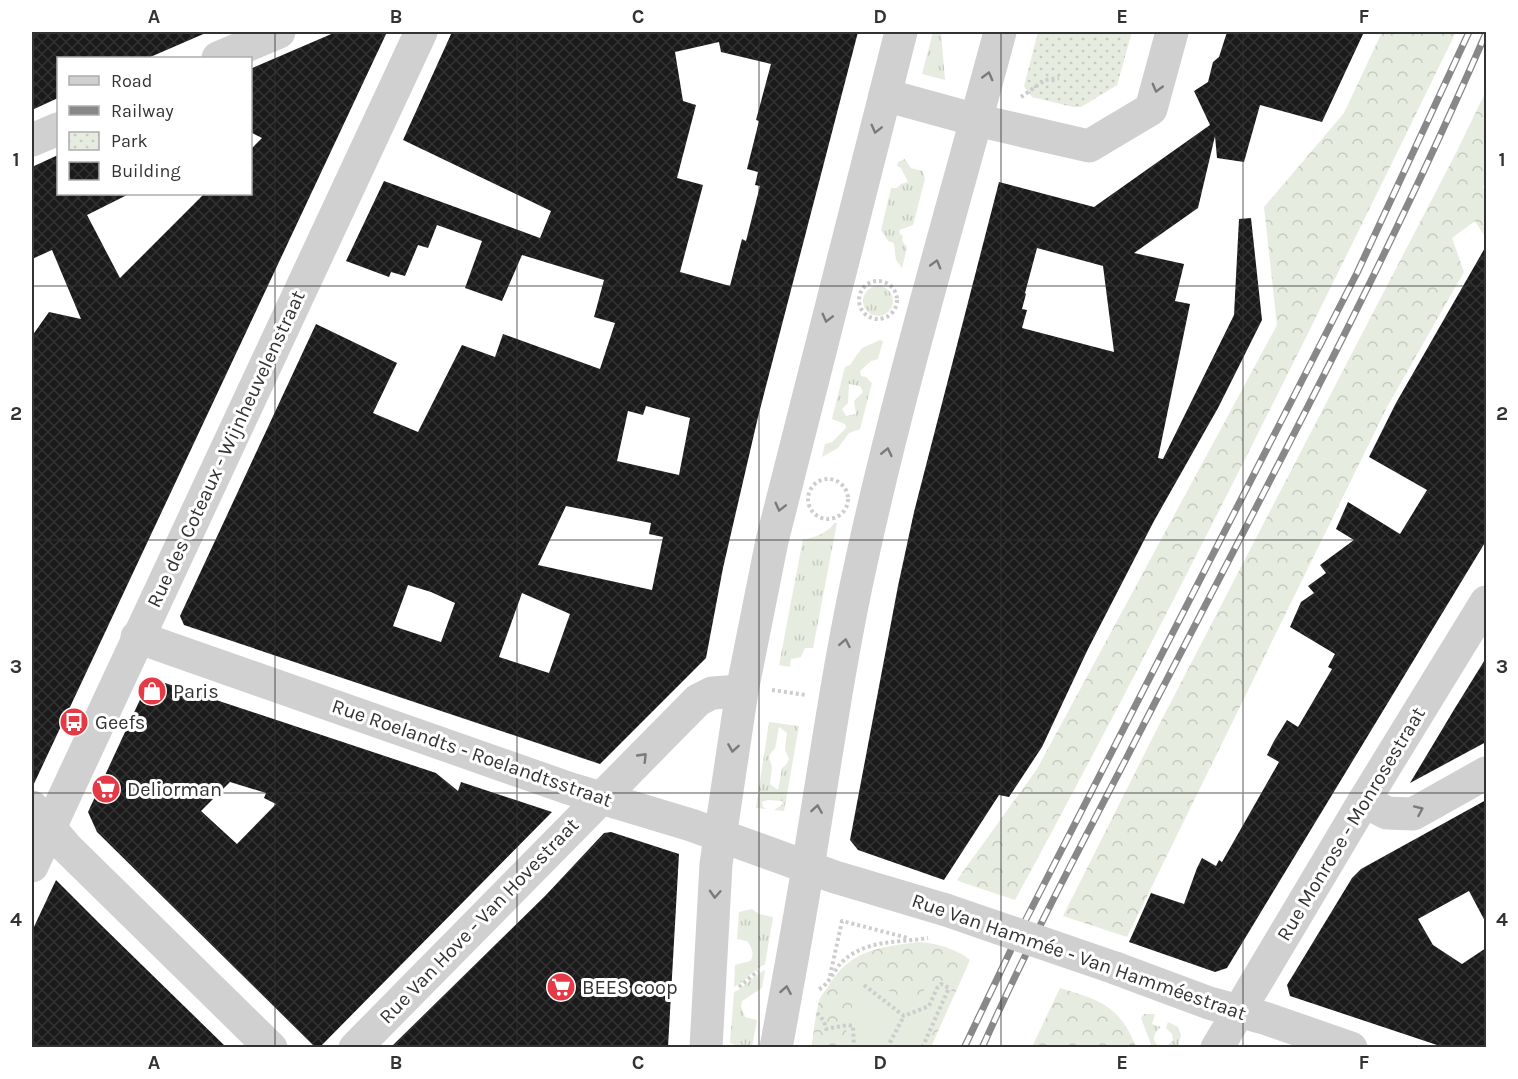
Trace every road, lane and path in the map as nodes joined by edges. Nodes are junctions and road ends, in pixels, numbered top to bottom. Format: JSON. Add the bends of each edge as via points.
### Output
{"nodes":[{"id":1,"x":279,"y":32,"type":"edge"},
{"id":2,"x":421,"y":32,"type":"edge"},
{"id":3,"x":901,"y":32,"type":"edge"},
{"id":4,"x":1000,"y":32,"type":"edge"},
{"id":5,"x":1172,"y":32,"type":"edge"},
{"id":6,"x":220,"y":57,"type":"edge"},
{"id":7,"x":1059,"y":78,"type":"dead end"},
{"id":8,"x":885,"y":95,"type":"junction"},
{"id":9,"x":1021,"y":97,"type":"dead end"},
{"id":10,"x":976,"y":120,"type":"junction"},
{"id":11,"x":57,"y":129,"type":"edge"},
{"id":12,"x":32,"y":140,"type":"edge"},
{"id":13,"x":897,"y":306,"type":"joint"},
{"id":14,"x":845,"y":510,"type":"joint"},
{"id":15,"x":1486,"y":602,"type":"edge"},
{"id":16,"x":137,"y":637,"type":"junction"},
{"id":17,"x":755,"y":690,"type":"junction"},
{"id":18,"x":808,"y":695,"type":"dead end"},
{"id":19,"x":1486,"y":773,"type":"edge"},
{"id":20,"x":601,"y":798,"type":"junction"},
{"id":21,"x":1364,"y":801,"type":"junction"},
{"id":22,"x":40,"y":817,"type":"edge"},
{"id":23,"x":720,"y":836,"type":"junction"},
{"id":24,"x":32,"y":866,"type":"edge"},
{"id":25,"x":808,"y":867,"type":"junction"},
{"id":26,"x":939,"y":922,"type":"junction"},
{"id":27,"x":912,"y":939,"type":"junction"},
{"id":28,"x":765,"y":968,"type":"dead end"},
{"id":29,"x":829,"y":977,"type":"junction"},
{"id":30,"x":864,"y":985,"type":"dead end"},
{"id":31,"x":734,"y":989,"type":"dead end"},
{"id":32,"x":815,"y":989,"type":"dead end"},
{"id":33,"x":929,"y":1006,"type":"junction"},
{"id":34,"x":939,"y":1010,"type":"junction"},
{"id":35,"x":1239,"y":1011,"type":"junction"},
{"id":36,"x":817,"y":1013,"type":"dead end"},
{"id":37,"x":904,"y":1016,"type":"junction"},
{"id":38,"x":271,"y":1047,"type":"edge"},
{"id":39,"x":355,"y":1047,"type":"edge"},
{"id":40,"x":706,"y":1047,"type":"edge"},
{"id":41,"x":776,"y":1047,"type":"edge"},
{"id":42,"x":854,"y":1047,"type":"edge"},
{"id":43,"x":887,"y":1047,"type":"edge"},
{"id":44,"x":922,"y":1047,"type":"edge"},
{"id":45,"x":1217,"y":1047,"type":"edge"},
{"id":46,"x":1351,"y":1047,"type":"edge"}],
"edges":[{"from":1,"to":6,"type":"street"},
{"from":2,"to":16,"type":"street","name":"Rue des Coteaux - Wijnheuvelenstraat"},
{"from":3,"to":8,"type":"street"},
{"from":10,"to":4,"type":"street","one_way":true},
{"from":5,"to":10,"type":"street","one_way":true,"via":[[1151,109],[1089,146]]},
{"from":7,"to":9,"type":"path","via":[[1044,80]]},
{"from":8,"to":10,"type":"street"},
{"from":8,"to":17,"type":"street","one_way":true,"via":[[772,541]]},
{"from":25,"to":10,"type":"street","one_way":true,"via":[[834,700],[861,564],[890,436]]},
{"from":11,"to":12,"type":"street"},
{"from":13,"to":13,"type":"path","via":[[893,288],[883,282],[871,282],[859,298],[864,314],[874,319],[886,318]]},
{"from":14,"to":14,"type":"path","via":[[847,490],[837,481],[824,479],[813,486],[808,500],[814,513],[828,519]]},
{"from":15,"to":21,"type":"street","name":"Rue Monrose - Monrosestraat"},
{"from":16,"to":20,"type":"street","name":"Rue Roelandts - Roelandtsstraat"},
{"from":16,"to":22,"type":"street","name":"Rue des Coteaux - Wijnheuvelenstraat"},
{"from":17,"to":18,"type":"path"},
{"from":20,"to":17,"type":"street","name":"Rue Van Hove - Van Hovestraat","one_way":true,"via":[[698,700],[712,693]]},
{"from":17,"to":23,"type":"street","one_way":true},
{"from":21,"to":19,"type":"street","one_way":true,"via":[[1387,813],[1413,814]]},
{"from":20,"to":23,"type":"street","name":"Rue Roelandts - Roelandtsstraat"},
{"from":20,"to":39,"type":"street","name":"Rue Van Hove - Van Hovestraat"},
{"from":21,"to":35,"type":"street","name":"Rue Monrose - Monrosestraat"},
{"from":22,"to":24,"type":"street","name":"Rue des Coteaux - Wijnheuvelenstraat"},
{"from":22,"to":38,"type":"street"},
{"from":23,"to":25,"type":"street","name":"Rue Roelandts - Roelandtsstraat"},
{"from":23,"to":40,"type":"street","one_way":true},
{"from":25,"to":26,"type":"street","name":"Rue Van Hammée - Van Hamméestraat"},
{"from":41,"to":25,"type":"street","one_way":true},
{"from":26,"to":27,"type":"path","via":[[927,939]]},
{"from":26,"to":35,"type":"street","name":"Rue Van Hammée - Van Hamméestraat","bridge":true,"via":[[1115,968]]},
{"from":27,"to":29,"type":"path","via":[[856,952]]},
{"from":27,"to":29,"type":"path","via":[[842,921]]},
{"from":28,"to":31,"type":"path"},
{"from":29,"to":32,"type":"path","via":[[822,988]]},
{"from":30,"to":37,"type":"path"},
{"from":33,"to":34,"type":"path"},
{"from":33,"to":34,"type":"path","via":[[937,988],[946,985],[949,988]]},
{"from":33,"to":37,"type":"path"},
{"from":34,"to":44,"type":"path"},
{"from":35,"to":45,"type":"street","name":"Rue Monrose - Monrosestraat"},
{"from":35,"to":46,"type":"street","name":"Rue Van Hammée - Van Hamméestraat"},
{"from":36,"to":42,"type":"path","via":[[826,1029],[853,1026]]},
{"from":37,"to":43,"type":"path"}]}
